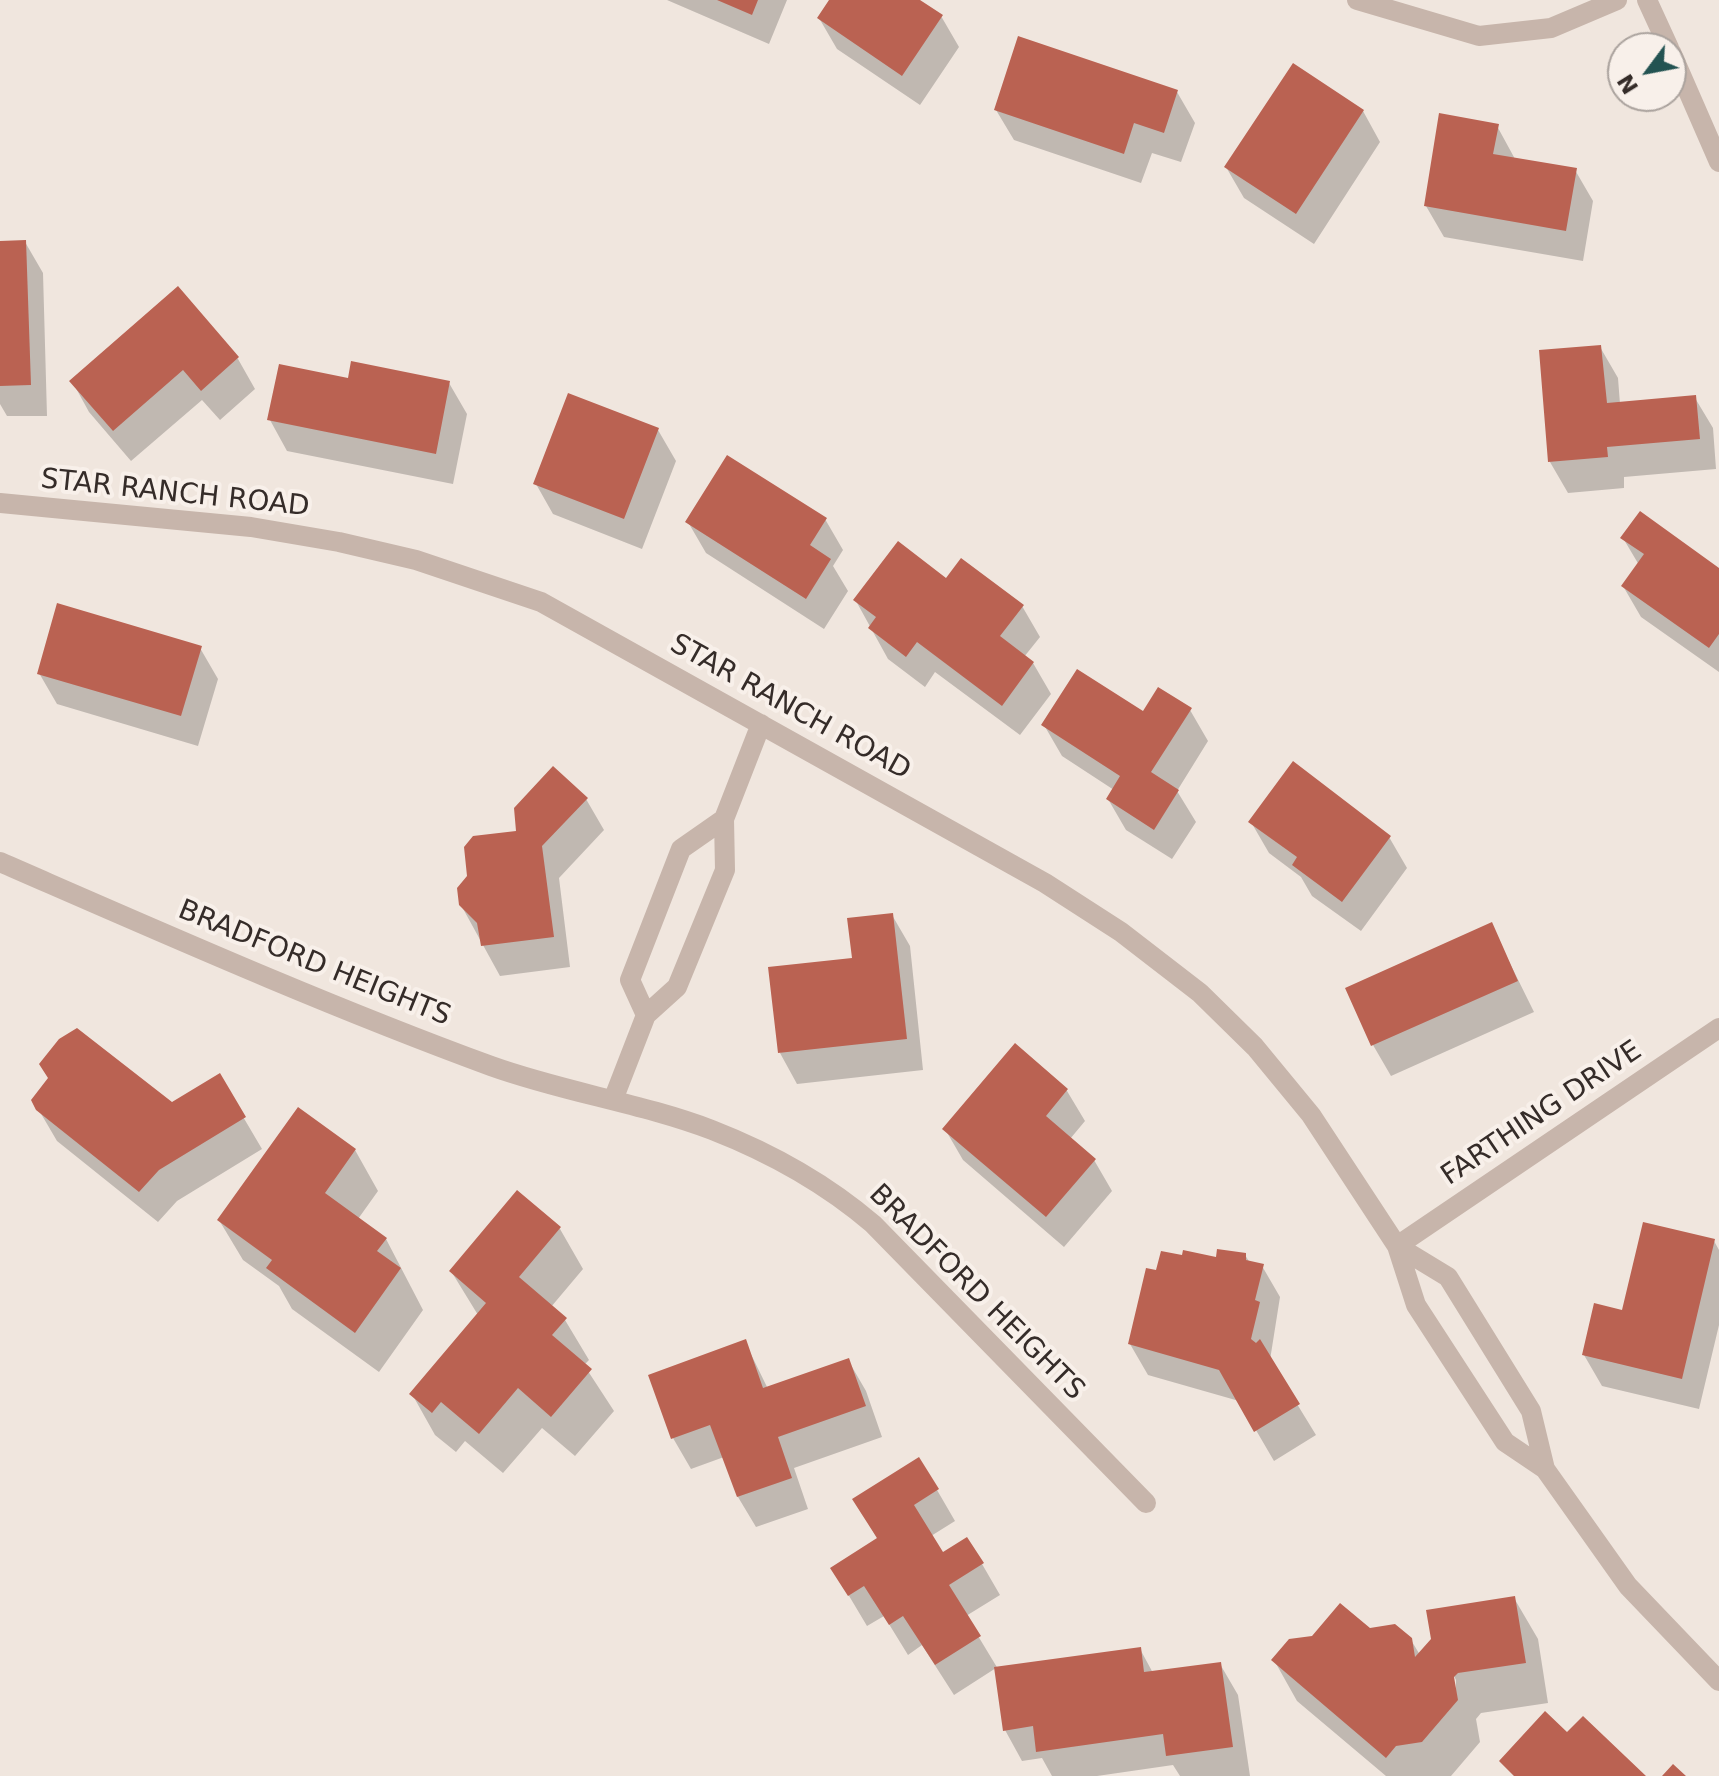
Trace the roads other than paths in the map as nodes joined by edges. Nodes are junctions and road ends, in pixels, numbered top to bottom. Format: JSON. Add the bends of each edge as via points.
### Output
{"nodes":[{"id":1,"x":1357,"y":0,"type":"edge"},
{"id":2,"x":1617,"y":0,"type":"edge"},
{"id":3,"x":1647,"y":0,"type":"edge"},
{"id":4,"x":1662,"y":32,"type":"edge"},
{"id":5,"x":1687,"y":89,"type":"edge"},
{"id":6,"x":1719,"y":162,"type":"edge"},
{"id":7,"x":0,"y":503,"type":"edge"},
{"id":8,"x":761,"y":724,"type":"junction"},
{"id":9,"x":724,"y":819,"type":"junction"},
{"id":10,"x":0,"y":862,"type":"edge"},
{"id":11,"x":646,"y":1015,"type":"junction"},
{"id":12,"x":1719,"y":1028,"type":"edge"},
{"id":13,"x":613,"y":1100,"type":"junction"},
{"id":14,"x":1397,"y":1246,"type":"junction"},
{"id":15,"x":1545,"y":1469,"type":"junction"},
{"id":16,"x":1146,"y":1503,"type":"dead end"},
{"id":17,"x":1719,"y":1681,"type":"edge"}],
"edges":[{"from":1,"to":2,"type":"street","via":[[1479,36],[1551,28]]},
{"from":3,"to":4,"type":"street"},
{"from":5,"to":6,"type":"street"},
{"from":7,"to":8,"type":"street","name":"STAR RANCH ROAD","via":[[251,527],[416,560],[541,602]]},
{"from":8,"to":9,"type":"street"},
{"from":8,"to":14,"type":"street","name":"STAR RANCH ROAD","via":[[1045,883],[1121,932],[1200,993],[1255,1047],[1311,1115]]},
{"from":9,"to":11,"type":"street","via":[[725,870],[677,987]]},
{"from":9,"to":11,"type":"street","via":[[681,849],[677,859],[630,980]]},
{"from":10,"to":13,"type":"street","name":"BRADFORD HEIGHTS","via":[[334,1007],[496,1068]]},
{"from":11,"to":13,"type":"street"},
{"from":12,"to":14,"type":"street","name":"FARTHING DRIVE"},
{"from":13,"to":16,"type":"street","name":"BRADFORD HEIGHTS","via":[[712,1130],[838,1194]]},
{"from":14,"to":15,"type":"street","via":[[1416,1305],[1505,1442]]},
{"from":14,"to":15,"type":"street","via":[[1448,1277],[1531,1411]]},
{"from":15,"to":17,"type":"street","via":[[1628,1586]]}]}
